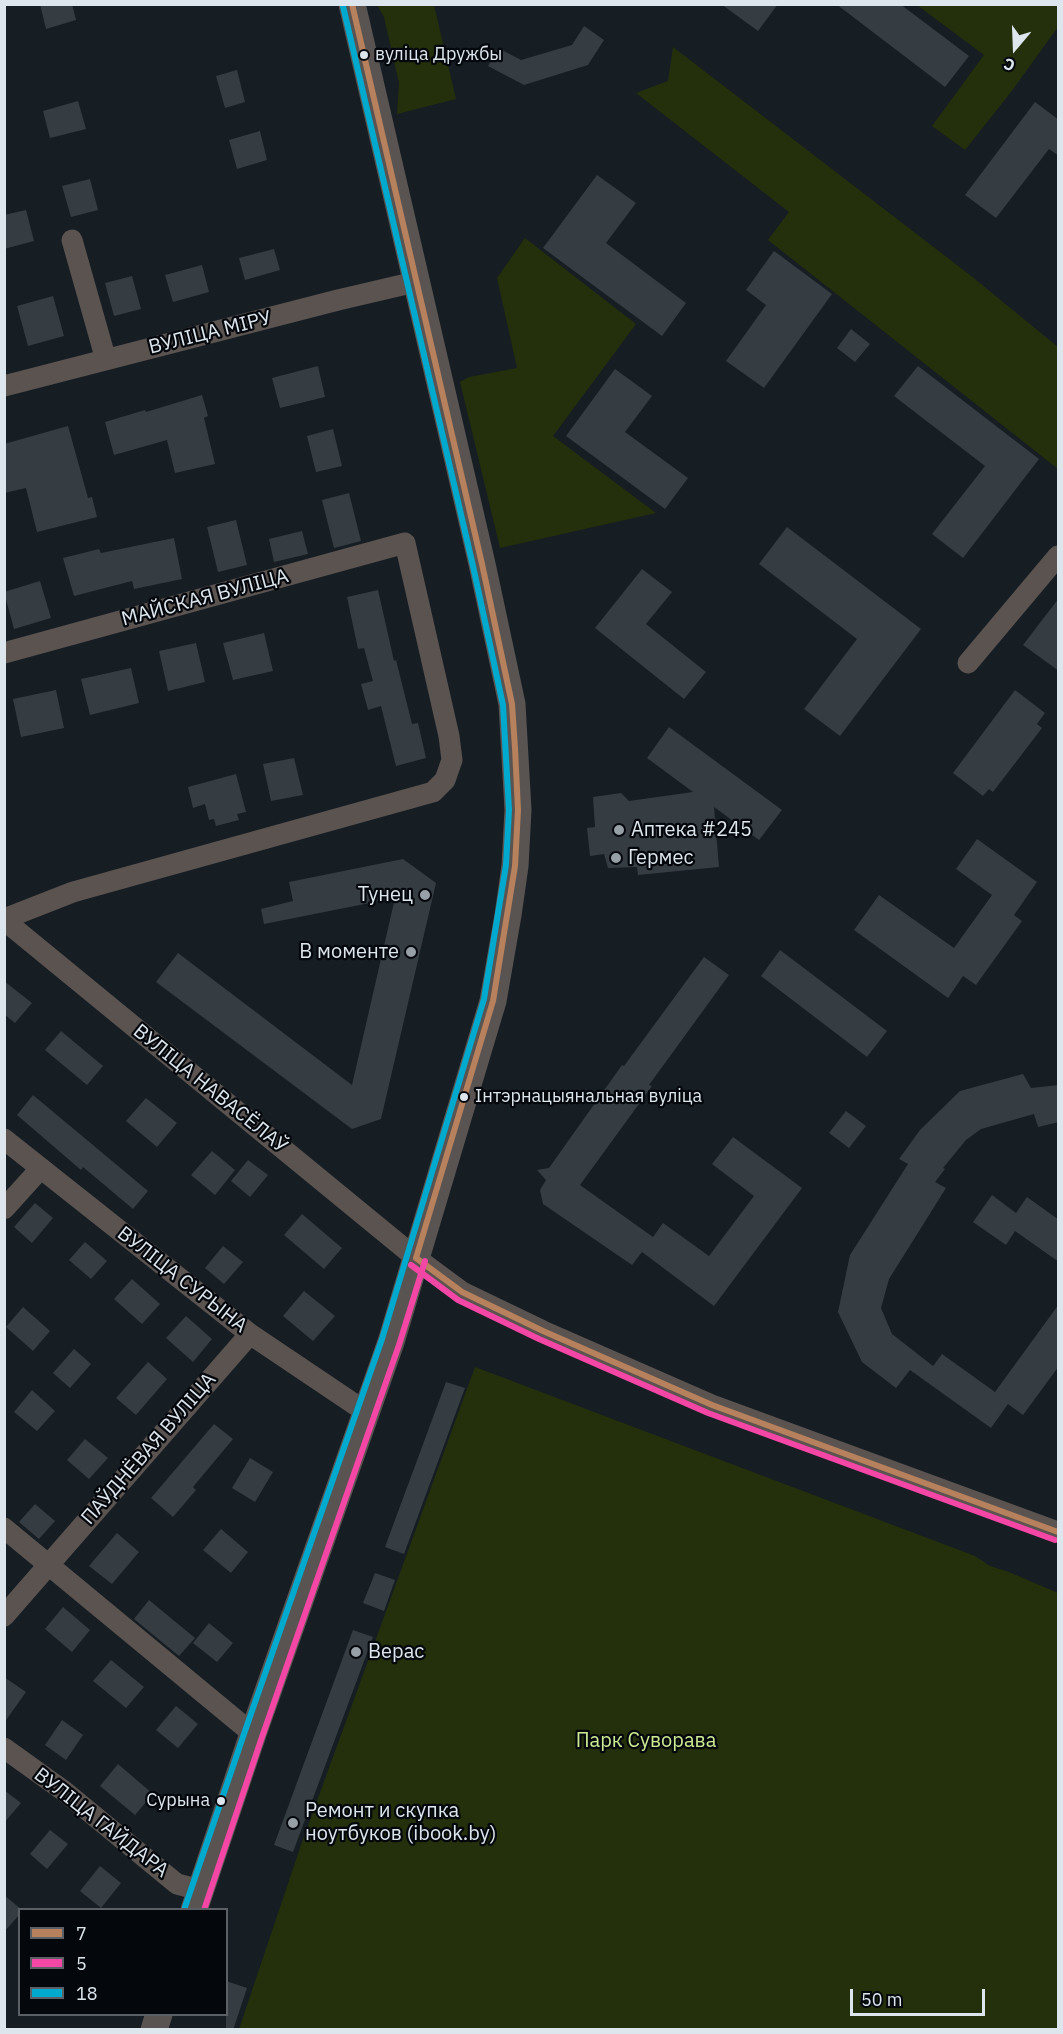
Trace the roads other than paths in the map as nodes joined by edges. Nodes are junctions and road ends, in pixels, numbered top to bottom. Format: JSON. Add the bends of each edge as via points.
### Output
{"nodes":[{"id":1,"x":352,"y":4,"type":"edge"},
{"id":2,"x":72,"y":240,"type":"dead end"},
{"id":3,"x":415,"y":282,"type":"junction"},
{"id":4,"x":106,"y":360,"type":"junction"},
{"id":5,"x":4,"y":386,"type":"edge"},
{"id":6,"x":1059,"y":556,"type":"edge"},
{"id":7,"x":4,"y":653,"type":"edge"},
{"id":8,"x":968,"y":663,"type":"dead end"},
{"id":9,"x":4,"y":920,"type":"edge"},
{"id":10,"x":4,"y":1139,"type":"edge"},
{"id":11,"x":41,"y":1168,"type":"junction"},
{"id":12,"x":4,"y":1209,"type":"edge"},
{"id":13,"x":416,"y":1258,"type":"junction"},
{"id":14,"x":250,"y":1334,"type":"junction"},
{"id":15,"x":366,"y":1412,"type":"junction"},
{"id":16,"x":4,"y":1528,"type":"edge"},
{"id":17,"x":1059,"y":1532,"type":"edge"},
{"id":18,"x":49,"y":1563,"type":"junction"},
{"id":19,"x":4,"y":1616,"type":"edge"},
{"id":20,"x":252,"y":1734,"type":"junction"},
{"id":21,"x":4,"y":1748,"type":"edge"},
{"id":22,"x":197,"y":1900,"type":"edge"}],
"edges":[{"from":1,"to":3,"type":"main road"},
{"from":2,"to":4,"type":"street"},
{"from":3,"to":4,"type":"street","name":"ВУЛІЦА МІРУ"},
{"from":3,"to":13,"type":"main road","via":[[512,704],[518,810],[510,905],[492,1001]]},
{"from":4,"to":5,"type":"street","name":"ВУЛІЦА МІРУ"},
{"from":6,"to":8,"type":"street"},
{"from":7,"to":9,"type":"street","name":"МАЙСКАЯ ВУЛІЦА","via":[[405,543],[452,760],[445,780],[433,792],[73,892]]},
{"from":9,"to":13,"type":"street","name":"ВУЛІЦА НАВАСЁЛАЎ"},
{"from":10,"to":11,"type":"street","name":"ВУЛІЦА СУРЫНА"},
{"from":11,"to":12,"type":"street"},
{"from":11,"to":14,"type":"street","name":"ВУЛІЦА СУРЫНА"},
{"from":13,"to":15,"type":"main road"},
{"from":13,"to":17,"type":"street","name":"ВУЛІЦА НАВАСЁЛАЎ","via":[[462,1292],[711,1405]]},
{"from":14,"to":15,"type":"street","name":"ВУЛІЦА СУРЫНА"},
{"from":14,"to":18,"type":"street","name":"ПАЎДНЁВАЯ ВУЛІЦА"},
{"from":15,"to":20,"type":"main road"},
{"from":16,"to":18,"type":"street"},
{"from":18,"to":19,"type":"street","name":"ПАЎДНЁВАЯ ВУЛІЦА"},
{"from":18,"to":20,"type":"street"},
{"from":20,"to":22,"type":"main road"},
{"from":21,"to":22,"type":"street","name":"ВУЛІЦА ГАЙДАРА","via":[[64,1791]]}]}
